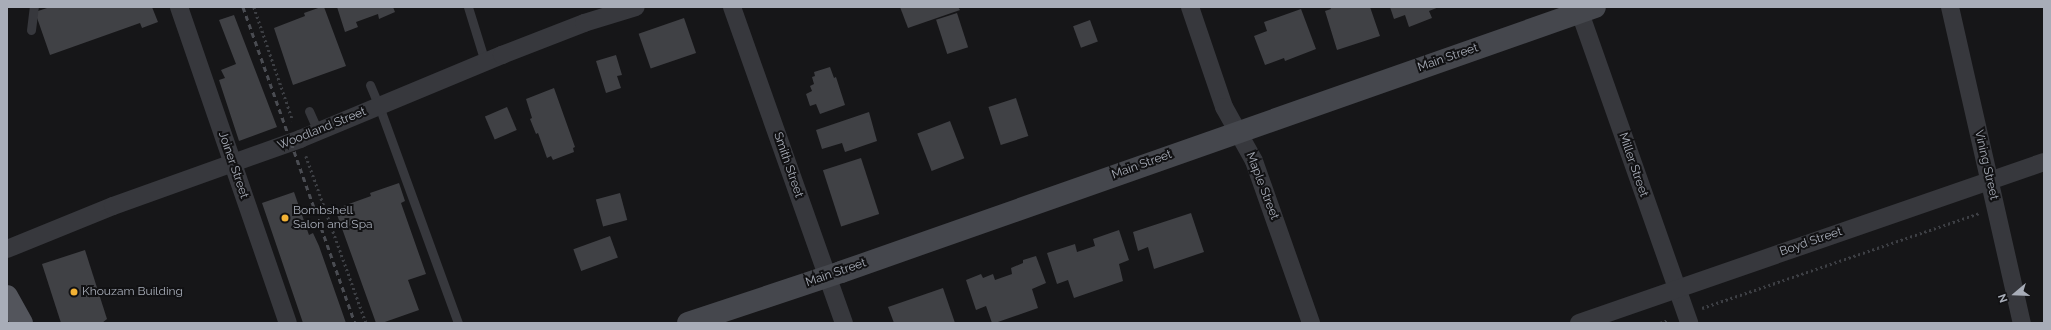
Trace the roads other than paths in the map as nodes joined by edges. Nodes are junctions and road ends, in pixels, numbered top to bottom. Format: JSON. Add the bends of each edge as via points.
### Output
{"nodes":[{"id":1,"x":34,"y":7,"type":"edge"},
{"id":2,"x":179,"y":7,"type":"edge"},
{"id":3,"x":468,"y":7,"type":"edge"},
{"id":4,"x":636,"y":7,"type":"edge"},
{"id":5,"x":732,"y":7,"type":"edge"},
{"id":6,"x":1190,"y":7,"type":"edge"},
{"id":7,"x":1950,"y":7,"type":"edge"},
{"id":8,"x":1584,"y":9,"type":"edge"},
{"id":9,"x":32,"y":30,"type":"dead end"},
{"id":10,"x":485,"y":62,"type":"junction"},
{"id":11,"x":370,"y":85,"type":"dead end"},
{"id":12,"x":379,"y":106,"type":"junction"},
{"id":13,"x":309,"y":111,"type":"dead end"},
{"id":14,"x":318,"y":131,"type":"junction"},
{"id":15,"x":1237,"y":131,"type":"junction"},
{"id":16,"x":2044,"y":162,"type":"edge"},
{"id":17,"x":232,"y":163,"type":"junction"},
{"id":18,"x":1990,"y":181,"type":"junction"},
{"id":19,"x":7,"y":249,"type":"edge"},
{"id":20,"x":827,"y":276,"type":"junction"},
{"id":21,"x":1676,"y":288,"type":"junction"},
{"id":22,"x":7,"y":296,"type":"edge"},
{"id":23,"x":1687,"y":319,"type":"edge"},
{"id":24,"x":22,"y":323,"type":"edge"},
{"id":25,"x":288,"y":323,"type":"edge"},
{"id":26,"x":458,"y":323,"type":"edge"},
{"id":27,"x":688,"y":323,"type":"edge"},
{"id":28,"x":844,"y":323,"type":"edge"},
{"id":29,"x":1312,"y":323,"type":"edge"},
{"id":30,"x":1579,"y":323,"type":"edge"},
{"id":31,"x":2022,"y":323,"type":"edge"}],
"edges":[{"from":1,"to":9,"type":"lane"},
{"from":2,"to":17,"type":"street","name":"Joiner Street"},
{"from":3,"to":10,"type":"lane"},
{"from":4,"to":10,"type":"street","name":"Woodland Street","via":[[584,23]]},
{"from":5,"to":20,"type":"street","name":"Smith Street"},
{"from":6,"to":15,"type":"street","name":"Maple Street","via":[[1224,107]]},
{"from":7,"to":18,"type":"street","name":"Vining Street"},
{"from":8,"to":15,"type":"main road","name":"Main Street"},
{"from":8,"to":21,"type":"street","name":"Miller Street"},
{"from":10,"to":12,"type":"street","name":"Woodland Street"},
{"from":11,"to":12,"type":"lane"},
{"from":12,"to":14,"type":"street","name":"Woodland Street"},
{"from":12,"to":26,"type":"lane"},
{"from":13,"to":14,"type":"lane"},
{"from":14,"to":17,"type":"street","name":"Woodland Street"},
{"from":15,"to":20,"type":"main road","name":"Main Street"},
{"from":15,"to":29,"type":"street","name":"Maple Street","via":[[1254,161]]},
{"from":16,"to":18,"type":"street","name":"Boyd Street"},
{"from":17,"to":19,"type":"street","name":"Woodland Street","via":[[113,206]]},
{"from":17,"to":25,"type":"street","name":"Joiner Street"},
{"from":18,"to":21,"type":"street","name":"Boyd Street"},
{"from":18,"to":31,"type":"street","name":"Vining Street"},
{"from":20,"to":27,"type":"main road","name":"Main Street"},
{"from":20,"to":28,"type":"street","name":"Smith Street"},
{"from":21,"to":23,"type":"street","name":"Miller Street"},
{"from":21,"to":30,"type":"street","name":"Boyd Street"},
{"from":22,"to":24,"type":"main road"}]}
